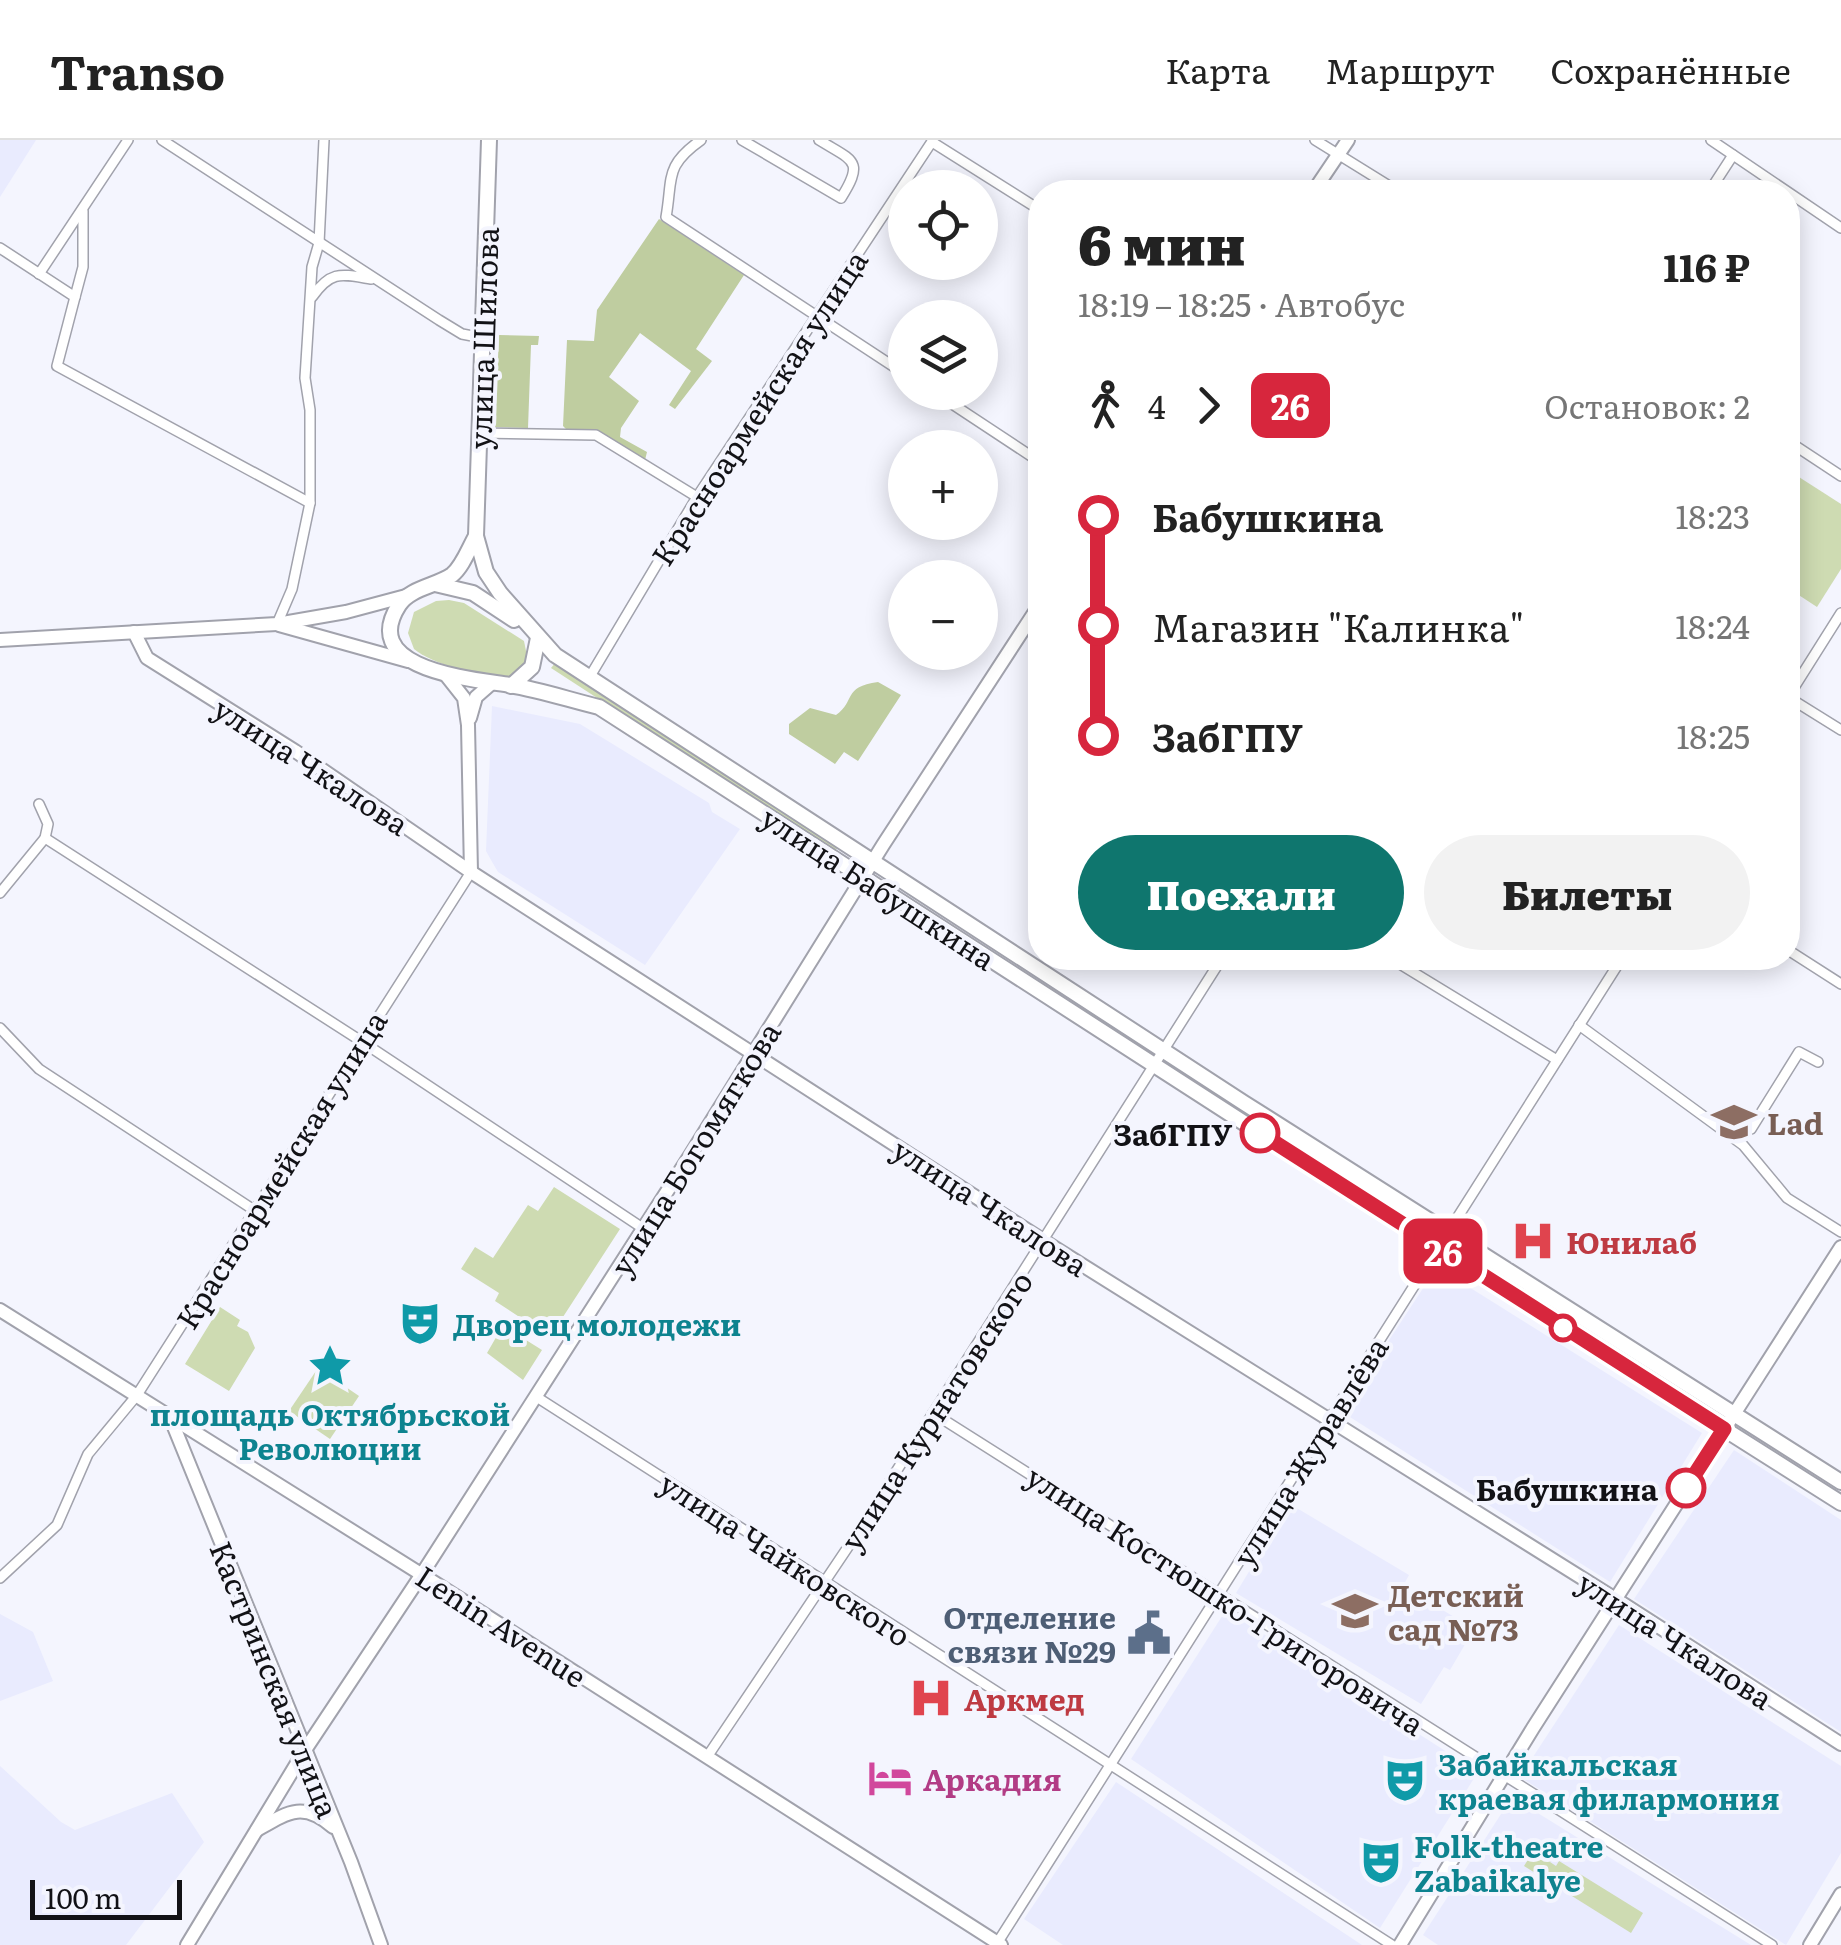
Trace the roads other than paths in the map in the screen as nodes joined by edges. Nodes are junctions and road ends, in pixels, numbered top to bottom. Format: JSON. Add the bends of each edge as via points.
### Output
{"nodes":[{"id":1,"x":128,"y":140,"type":"edge"},
{"id":2,"x":162,"y":140,"type":"edge"},
{"id":3,"x":324,"y":140,"type":"edge"},
{"id":4,"x":489,"y":140,"type":"edge"},
{"id":5,"x":700,"y":140,"type":"edge"},
{"id":6,"x":742,"y":140,"type":"edge"},
{"id":7,"x":819,"y":140,"type":"edge"},
{"id":8,"x":1315,"y":140,"type":"edge"},
{"id":9,"x":1348,"y":140,"type":"edge"},
{"id":10,"x":1711,"y":140,"type":"edge"},
{"id":11,"x":928,"y":142,"type":"edge"},
{"id":12,"x":1732,"y":154,"type":"junction"},
{"id":13,"x":1338,"y":155,"type":"junction"},
{"id":14,"x":1321,"y":180,"type":"edge"},
{"id":15,"x":1379,"y":180,"type":"edge"},
{"id":16,"x":1716,"y":180,"type":"edge"},
{"id":17,"x":1770,"y":180,"type":"edge"},
{"id":18,"x":1800,"y":200,"type":"edge"},
{"id":19,"x":1028,"y":203,"type":"edge"},
{"id":20,"x":83,"y":208,"type":"junction"},
{"id":21,"x":1841,"y":228,"type":"edge"},
{"id":22,"x":319,"y":243,"type":"junction"},
{"id":23,"x":0,"y":248,"type":"edge"},
{"id":24,"x":39,"y":274,"type":"junction"},
{"id":25,"x":377,"y":280,"type":"junction"},
{"id":26,"x":75,"y":297,"type":"junction"},
{"id":27,"x":310,"y":299,"type":"junction"},
{"id":28,"x":815,"y":316,"type":"junction"},
{"id":29,"x":483,"y":338,"type":"junction"},
{"id":30,"x":888,"y":363,"type":"edge"},
{"id":31,"x":961,"y":410,"type":"edge"},
{"id":32,"x":480,"y":433,"type":"junction"},
{"id":33,"x":1800,"y":449,"type":"edge"},
{"id":34,"x":1028,"y":454,"type":"edge"},
{"id":35,"x":1841,"y":476,"type":"edge"},
{"id":36,"x":697,"y":496,"type":"junction"},
{"id":37,"x":310,"y":502,"type":"junction"},
{"id":38,"x":476,"y":536,"type":"junction"},
{"id":39,"x":434,"y":584,"type":"junction"},
{"id":40,"x":406,"y":596,"type":"junction"},
{"id":41,"x":1841,"y":613,"type":"edge"},
{"id":42,"x":1028,"y":623,"type":"edge"},
{"id":43,"x":277,"y":624,"type":"junction"},
{"id":44,"x":134,"y":632,"type":"junction"},
{"id":45,"x":538,"y":638,"type":"junction"},
{"id":46,"x":0,"y":640,"type":"edge"},
{"id":47,"x":408,"y":661,"type":"junction"},
{"id":48,"x":444,"y":674,"type":"junction"},
{"id":49,"x":589,"y":678,"type":"junction"},
{"id":50,"x":1800,"y":678,"type":"edge"},
{"id":51,"x":492,"y":683,"type":"junction"},
{"id":52,"x":511,"y":686,"type":"junction"},
{"id":53,"x":1800,"y":704,"type":"edge"},
{"id":54,"x":468,"y":725,"type":"junction"},
{"id":55,"x":1841,"y":730,"type":"edge"},
{"id":56,"x":40,"y":804,"type":"dead end"},
{"id":57,"x":45,"y":838,"type":"junction"},
{"id":58,"x":873,"y":862,"type":"junction"},
{"id":59,"x":471,"y":872,"type":"junction"},
{"id":60,"x":864,"y":876,"type":"junction"},
{"id":61,"x":0,"y":893,"type":"edge"},
{"id":62,"x":1800,"y":958,"type":"edge"},
{"id":63,"x":1028,"y":962,"type":"edge"},
{"id":64,"x":1040,"y":970,"type":"edge"},
{"id":65,"x":1214,"y":970,"type":"edge"},
{"id":66,"x":1410,"y":970,"type":"edge"},
{"id":67,"x":1614,"y":970,"type":"edge"},
{"id":68,"x":1841,"y":984,"type":"edge"},
{"id":69,"x":1579,"y":1026,"type":"junction"},
{"id":70,"x":0,"y":1028,"type":"edge"},
{"id":71,"x":361,"y":1041,"type":"junction"},
{"id":72,"x":1163,"y":1049,"type":"junction"},
{"id":73,"x":754,"y":1054,"type":"junction"},
{"id":74,"x":1557,"y":1060,"type":"junction"},
{"id":75,"x":1818,"y":1062,"type":"dead end"},
{"id":76,"x":1153,"y":1064,"type":"junction"},
{"id":77,"x":1750,"y":1129,"type":"dead end"},
{"id":78,"x":254,"y":1210,"type":"junction"},
{"id":79,"x":644,"y":1228,"type":"junction"},
{"id":80,"x":1446,"y":1232,"type":"junction"},
{"id":81,"x":1841,"y":1232,"type":"edge"},
{"id":82,"x":1043,"y":1240,"type":"junction"},
{"id":83,"x":1841,"y":1247,"type":"edge"},
{"id":84,"x":1438,"y":1248,"type":"junction"},
{"id":85,"x":0,"y":1310,"type":"edge"},
{"id":86,"x":137,"y":1395,"type":"junction"},
{"id":87,"x":536,"y":1396,"type":"junction"},
{"id":88,"x":933,"y":1413,"type":"junction"},
{"id":89,"x":169,"y":1414,"type":"junction"},
{"id":90,"x":1734,"y":1414,"type":"junction"},
{"id":91,"x":1328,"y":1421,"type":"junction"},
{"id":92,"x":1724,"y":1429,"type":"junction"},
{"id":93,"x":1841,"y":1482,"type":"edge"},
{"id":94,"x":1841,"y":1503,"type":"edge"},
{"id":95,"x":422,"y":1574,"type":"junction"},
{"id":96,"x":0,"y":1578,"type":"edge"},
{"id":97,"x":824,"y":1584,"type":"junction"},
{"id":98,"x":1218,"y":1594,"type":"junction"},
{"id":99,"x":1616,"y":1599,"type":"junction"},
{"id":100,"x":1841,"y":1744,"type":"edge"},
{"id":101,"x":305,"y":1750,"type":"junction"},
{"id":102,"x":707,"y":1757,"type":"junction"},
{"id":103,"x":1110,"y":1765,"type":"junction"},
{"id":104,"x":1502,"y":1776,"type":"junction"},
{"id":105,"x":337,"y":1830,"type":"junction"},
{"id":106,"x":255,"y":1831,"type":"junction"},
{"id":107,"x":1841,"y":1894,"type":"edge"},
{"id":108,"x":998,"y":1944,"type":"edge"},
{"id":109,"x":187,"y":1945,"type":"edge"},
{"id":110,"x":381,"y":1945,"type":"edge"},
{"id":111,"x":1396,"y":1945,"type":"edge"},
{"id":112,"x":1772,"y":1945,"type":"edge"},
{"id":113,"x":1810,"y":1945,"type":"edge"}],
"edges":[{"from":1,"to":20,"type":"street"},
{"from":2,"to":22,"type":"street"},
{"from":3,"to":22,"type":"street"},
{"from":4,"to":29,"type":"main road","name":"улица Шилова"},
{"from":5,"to":28,"type":"street","via":[[670,172],[666,217]]},
{"from":6,"to":7,"type":"street","via":[[840,198],[854,166]]},
{"from":8,"to":13,"type":"street"},
{"from":9,"to":13,"type":"main road"},
{"from":10,"to":12,"type":"street"},
{"from":11,"to":19,"type":"street"},
{"from":11,"to":28,"type":"street","name":"Красноармейская улица"},
{"from":12,"to":16,"type":"street"},
{"from":12,"to":17,"type":"street"},
{"from":13,"to":14,"type":"main road"},
{"from":13,"to":15,"type":"street"},
{"from":18,"to":21,"type":"street"},
{"from":20,"to":24,"type":"street"},
{"from":20,"to":26,"type":"street","via":[[84,266]]},
{"from":22,"to":25,"type":"street"},
{"from":22,"to":27,"type":"street"},
{"from":23,"to":24,"type":"street"},
{"from":24,"to":26,"type":"street"},
{"from":25,"to":27,"type":"street","via":[[336,275]]},
{"from":25,"to":29,"type":"street","via":[[462,334]]},
{"from":26,"to":37,"type":"street","via":[[57,366]]},
{"from":27,"to":37,"type":"street"},
{"from":28,"to":30,"type":"street"},
{"from":28,"to":36,"type":"street","name":"Красноармейская улица"},
{"from":29,"to":32,"type":"main road","name":"улица Шилова"},
{"from":31,"to":34,"type":"street"},
{"from":32,"to":36,"type":"street","via":[[596,435]]},
{"from":32,"to":38,"type":"main road","name":"улица Шилова"},
{"from":33,"to":35,"type":"street"},
{"from":36,"to":49,"type":"street","name":"Красноармейская улица"},
{"from":37,"to":43,"type":"street","via":[[292,589]]},
{"from":38,"to":39,"type":"main road","via":[[454,573]]},
{"from":38,"to":45,"type":"main road","via":[[486,572]]},
{"from":39,"to":40,"type":"main road"},
{"from":39,"to":45,"type":"main road","via":[[474,593]]},
{"from":40,"to":43,"type":"main road"},
{"from":40,"to":47,"type":"main road","via":[[392,630]]},
{"from":41,"to":50,"type":"street"},
{"from":42,"to":58,"type":"main road","name":"улица Богомягкова"},
{"from":43,"to":44,"type":"main road"},
{"from":43,"to":47,"type":"main road"},
{"from":44,"to":46,"type":"main road"},
{"from":44,"to":59,"type":"main road","name":"улица Чкалова","via":[[148,658]]},
{"from":45,"to":49,"type":"main road","name":"улица Бабушкина"},
{"from":45,"to":52,"type":"main road","via":[[532,667]]},
{"from":47,"to":48,"type":"main road","name":"улица Бабушкина"},
{"from":48,"to":51,"type":"main road","name":"улица Бабушкина"},
{"from":48,"to":54,"type":"main road","via":[[464,698]]},
{"from":49,"to":58,"type":"main road","name":"улица Бабушкина"},
{"from":51,"to":52,"type":"main road","name":"улица Бабушкина"},
{"from":51,"to":54,"type":"main road","via":[[476,697]]},
{"from":52,"to":60,"type":"main road","name":"улица Бабушкина","via":[[599,707]]},
{"from":53,"to":55,"type":"street"},
{"from":54,"to":59,"type":"main road"},
{"from":56,"to":57,"type":"street","via":[[48,824]]},
{"from":57,"to":61,"type":"street"},
{"from":57,"to":71,"type":"street"},
{"from":58,"to":60,"type":"main road","name":"улица Богомягкова"},
{"from":58,"to":63,"type":"main road","name":"улица Бабушкина"},
{"from":59,"to":71,"type":"street","name":"Красноармейская улица"},
{"from":59,"to":73,"type":"main road","name":"улица Чкалова"},
{"from":60,"to":73,"type":"main road","name":"улица Богомягкова"},
{"from":60,"to":76,"type":"main road","name":"улица Бабушкина"},
{"from":62,"to":68,"type":"street"},
{"from":64,"to":72,"type":"main road","name":"улица Бабушкина"},
{"from":65,"to":72,"type":"street","name":"улица Курнатовского"},
{"from":66,"to":74,"type":"street"},
{"from":67,"to":69,"type":"street","name":"улица Журавлёва"},
{"from":69,"to":74,"type":"street","name":"улица Журавлёва"},
{"from":69,"to":81,"type":"street","via":[[1743,1145],[1786,1198]]},
{"from":70,"to":78,"type":"street","via":[[39,1068]]},
{"from":71,"to":78,"type":"street","name":"Красноармейская улица"},
{"from":71,"to":79,"type":"street"},
{"from":72,"to":76,"type":"street","name":"улица Курнатовского"},
{"from":72,"to":80,"type":"main road","name":"улица Бабушкина"},
{"from":73,"to":79,"type":"main road","name":"улица Богомягкова"},
{"from":73,"to":82,"type":"main road","name":"улица Чкалова"},
{"from":74,"to":80,"type":"street","name":"улица Журавлёва"},
{"from":75,"to":77,"type":"street","via":[[1799,1052]]},
{"from":76,"to":82,"type":"street","name":"улица Курнатовского"},
{"from":76,"to":84,"type":"main road","name":"улица Бабушкина"},
{"from":78,"to":86,"type":"street","name":"Красноармейская улица"},
{"from":79,"to":87,"type":"main road","name":"улица Богомягкова"},
{"from":80,"to":84,"type":"street","name":"улица Журавлёва"},
{"from":80,"to":90,"type":"main road","name":"улица Бабушкина"},
{"from":82,"to":88,"type":"street","name":"улица Курнатовского"},
{"from":82,"to":91,"type":"main road","name":"улица Чкалова"},
{"from":83,"to":90,"type":"main road"},
{"from":84,"to":91,"type":"street","name":"улица Журавлёва"},
{"from":84,"to":92,"type":"main road","name":"улица Бабушкина"},
{"from":85,"to":86,"type":"main road","name":"Lenin Avenue"},
{"from":86,"to":89,"type":"main road","name":"Lenin Avenue"},
{"from":86,"to":96,"type":"street","name":"Красноармейская улица","via":[[88,1454],[57,1525]]},
{"from":87,"to":95,"type":"main road","name":"улица Богомягкова"},
{"from":87,"to":97,"type":"street","name":"улица Чайковского"},
{"from":88,"to":97,"type":"street","name":"улица Курнатовского"},
{"from":88,"to":98,"type":"street","name":"улица Костюшко-Григоровича"},
{"from":89,"to":95,"type":"main road","name":"Lenin Avenue"},
{"from":89,"to":101,"type":"main road","name":"Кастринская улица"},
{"from":90,"to":92,"type":"main road"},
{"from":90,"to":93,"type":"main road","name":"улица Бабушкина"},
{"from":91,"to":98,"type":"street","name":"улица Журавлёва"},
{"from":91,"to":99,"type":"main road","name":"улица Чкалова"},
{"from":92,"to":94,"type":"main road","name":"улица Бабушкина"},
{"from":92,"to":99,"type":"main road"},
{"from":95,"to":101,"type":"main road","name":"улица Богомягкова"},
{"from":95,"to":102,"type":"main road","name":"Lenin Avenue"},
{"from":97,"to":102,"type":"street","name":"улица Курнатовского"},
{"from":97,"to":103,"type":"street","name":"улица Чайковского"},
{"from":98,"to":103,"type":"street","name":"улица Журавлёва"},
{"from":98,"to":104,"type":"street","name":"улица Костюшко-Григоровича"},
{"from":99,"to":100,"type":"main road","name":"улица Чкалова"},
{"from":99,"to":104,"type":"main road"},
{"from":101,"to":105,"type":"main road","name":"Кастринская улица"},
{"from":101,"to":106,"type":"main road","name":"улица Богомягкова"},
{"from":102,"to":108,"type":"main road","name":"Lenin Avenue"},
{"from":103,"to":108,"type":"street","name":"улица Журавлёва"},
{"from":103,"to":111,"type":"street","name":"улица Чайковского"},
{"from":104,"to":111,"type":"main road"},
{"from":104,"to":112,"type":"street","name":"улица Костюшко-Григоровича"},
{"from":105,"to":106,"type":"main road","via":[[304,1811]]},
{"from":105,"to":110,"type":"main road","name":"Кастринская улица"},
{"from":106,"to":109,"type":"main road","name":"улица Богомягкова"},
{"from":107,"to":113,"type":"main road"}]}
